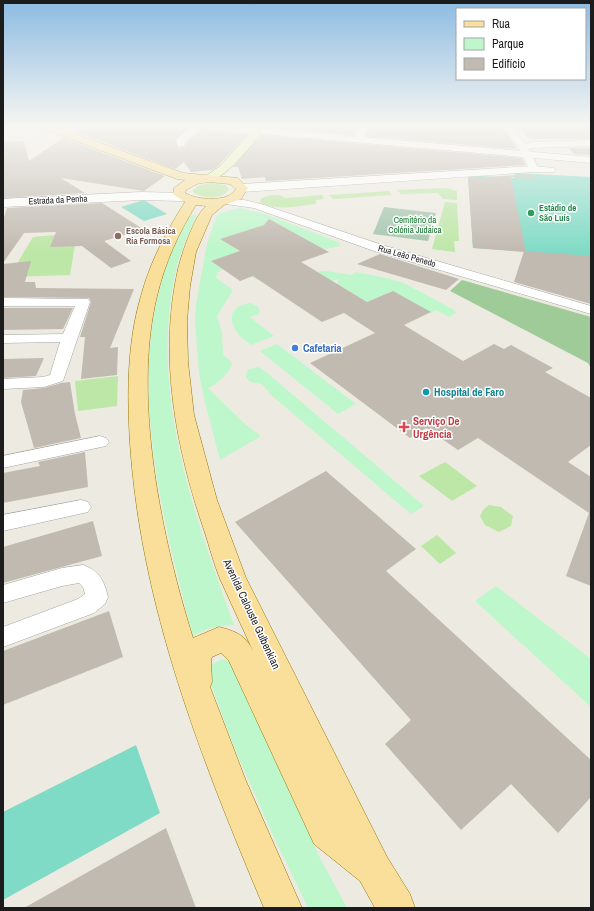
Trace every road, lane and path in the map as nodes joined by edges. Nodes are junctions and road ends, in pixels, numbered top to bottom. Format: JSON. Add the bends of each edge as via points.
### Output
{"nodes":[{"id":1,"x":145,"y":168,"type":"edge"},
{"id":2,"x":157,"y":168,"type":"edge"},
{"id":3,"x":224,"y":168,"type":"edge"},
{"id":4,"x":233,"y":168,"type":"edge"},
{"id":5,"x":534,"y":169,"type":"joint"},
{"id":6,"x":564,"y":170,"type":"dead end"},
{"id":7,"x":206,"y":179,"type":"junction"},
{"id":8,"x":238,"y":185,"type":"junction"},
{"id":9,"x":199,"y":198,"type":"junction"},
{"id":10,"x":3,"y":203,"type":"edge"},
{"id":11,"x":3,"y":302,"type":"edge"},
{"id":12,"x":591,"y":310,"type":"edge"},
{"id":13,"x":69,"y":338,"type":"junction"},
{"id":14,"x":3,"y":339,"type":"edge"},
{"id":15,"x":3,"y":384,"type":"edge"},
{"id":16,"x":100,"y":442,"type":"dead end"},
{"id":17,"x":3,"y":462,"type":"edge"},
{"id":18,"x":81,"y":506,"type":"dead end"},
{"id":19,"x":3,"y":523,"type":"edge"},
{"id":20,"x":3,"y":594,"type":"edge"},
{"id":21,"x":3,"y":637,"type":"edge"},
{"id":22,"x":197,"y":693,"type":"junction"},
{"id":23,"x":374,"y":870,"type":"junction"},
{"id":24,"x":283,"y":908,"type":"edge"},
{"id":25,"x":396,"y":908,"type":"edge"}],
"edges":[{"from":1,"to":9,"type":"main road","via":[[167,176]]},
{"from":2,"to":7,"type":"main road","via":[[181,176]]},
{"from":3,"to":7,"type":"main road"},
{"from":4,"to":8,"type":"main road","via":[[231,174]]},
{"from":5,"to":6,"type":"street"},
{"from":5,"to":8,"type":"street"},
{"from":7,"to":8,"type":"main road"},
{"from":7,"to":9,"type":"main road","via":[[193,181]]},
{"from":8,"to":9,"type":"main road","via":[[238,195]]},
{"from":9,"to":10,"type":"street","name":"Estrada da Penha","via":[[156,195]]},
{"from":9,"to":12,"type":"street","name":"Rua Leão Penedo","via":[[244,203],[378,248]]},
{"from":9,"to":22,"type":"main road","via":[[171,237],[153,282],[141,337],[138,383],[140,443],[146,498],[161,570]]},
{"from":9,"to":23,"type":"main road","name":"Avenida Calouste Gulbenkian","via":[[206,213],[189,252],[178,321],[184,415],[205,500],[233,578]]},
{"from":11,"to":13,"type":"street","via":[[83,302]]},
{"from":13,"to":14,"type":"street"},
{"from":13,"to":15,"type":"street","via":[[57,378],[44,382]]},
{"from":16,"to":17,"type":"street"},
{"from":18,"to":19,"type":"street"},
{"from":20,"to":21,"type":"street","via":[[62,577],[83,574],[93,582],[97,597],[86,606]]},
{"from":22,"to":23,"type":"main road","via":[[196,660],[202,648],[219,640],[230,643],[239,652],[327,831]]},
{"from":22,"to":24,"type":"main road","via":[[238,805]]},
{"from":23,"to":25,"type":"main road","name":"Avenida Calouste Gulbenkian"}]}
